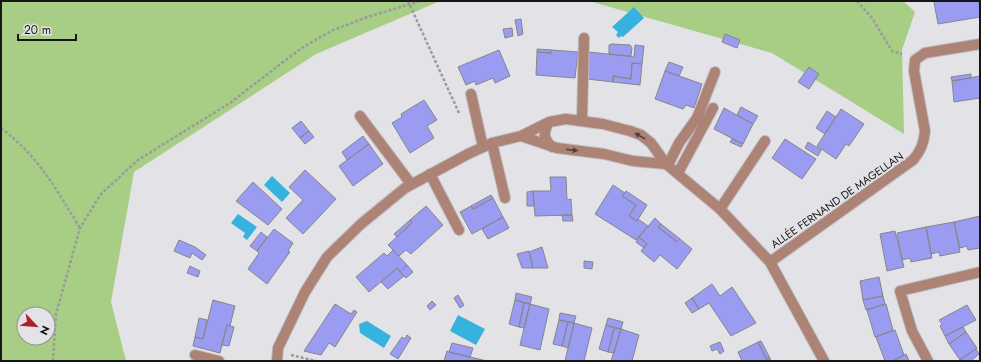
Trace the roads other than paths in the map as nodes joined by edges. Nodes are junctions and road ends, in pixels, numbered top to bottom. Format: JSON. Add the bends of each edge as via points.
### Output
{"nodes":[{"id":1,"x":584,"y":38,"type":"dead end"},
{"id":2,"x":980,"y":44,"type":"edge"},
{"id":3,"x":715,"y":72,"type":"dead end"},
{"id":4,"x":471,"y":94,"type":"dead end"},
{"id":5,"x":713,"y":108,"type":"dead end"},
{"id":6,"x":360,"y":116,"type":"dead end"},
{"id":7,"x":582,"y":120,"type":"junction"},
{"id":8,"x":549,"y":122,"type":"junction"},
{"id":9,"x":521,"y":136,"type":"junction"},
{"id":10,"x":765,"y":141,"type":"dead end"},
{"id":11,"x":488,"y":145,"type":"junction"},
{"id":12,"x":552,"y":147,"type":"junction"},
{"id":13,"x":667,"y":164,"type":"junction"},
{"id":14,"x":678,"y":172,"type":"junction"},
{"id":15,"x":430,"y":174,"type":"junction"},
{"id":16,"x":411,"y":184,"type":"junction"},
{"id":17,"x":505,"y":198,"type":"dead end"},
{"id":18,"x":720,"y":209,"type":"junction"},
{"id":19,"x":458,"y":230,"type":"dead end"},
{"id":20,"x":770,"y":262,"type":"junction"},
{"id":21,"x":980,"y":272,"type":"edge"},
{"id":22,"x":195,"y":355,"type":"dead end"},
{"id":23,"x":278,"y":356,"type":"edge"},
{"id":24,"x":219,"y":361,"type":"edge"},
{"id":25,"x":823,"y":361,"type":"edge"},
{"id":26,"x":928,"y":361,"type":"edge"}],
"edges":[{"from":1,"to":7,"type":"street"},
{"from":2,"to":20,"type":"street","name":"ALLÉE FERNAND DE MAGELLAN","via":[[925,53],[916,60],[914,71],[925,131],[918,154]]},
{"from":3,"to":13,"type":"street","via":[[697,118]]},
{"from":4,"to":11,"type":"street"},
{"from":5,"to":14,"type":"street"},
{"from":6,"to":16,"type":"street"},
{"from":7,"to":8,"type":"street"},
{"from":13,"to":7,"type":"street","one_way":true,"via":[[651,143],[641,135],[630,130]]},
{"from":8,"to":9,"type":"street"},
{"from":8,"to":12,"type":"street","via":[[544,135]]},
{"from":9,"to":11,"type":"street"},
{"from":9,"to":12,"type":"street"},
{"from":10,"to":18,"type":"street"},
{"from":11,"to":15,"type":"street"},
{"from":11,"to":17,"type":"street"},
{"from":12,"to":13,"type":"street","one_way":true,"via":[[633,161]]},
{"from":13,"to":14,"type":"street"},
{"from":14,"to":18,"type":"street"},
{"from":15,"to":16,"type":"street"},
{"from":15,"to":19,"type":"street"},
{"from":16,"to":23,"type":"street","via":[[361,224],[327,257],[305,292]]},
{"from":18,"to":20,"type":"street"},
{"from":20,"to":25,"type":"street"},
{"from":21,"to":26,"type":"street","via":[[900,291],[912,332]]},
{"from":22,"to":24,"type":"street"}]}
